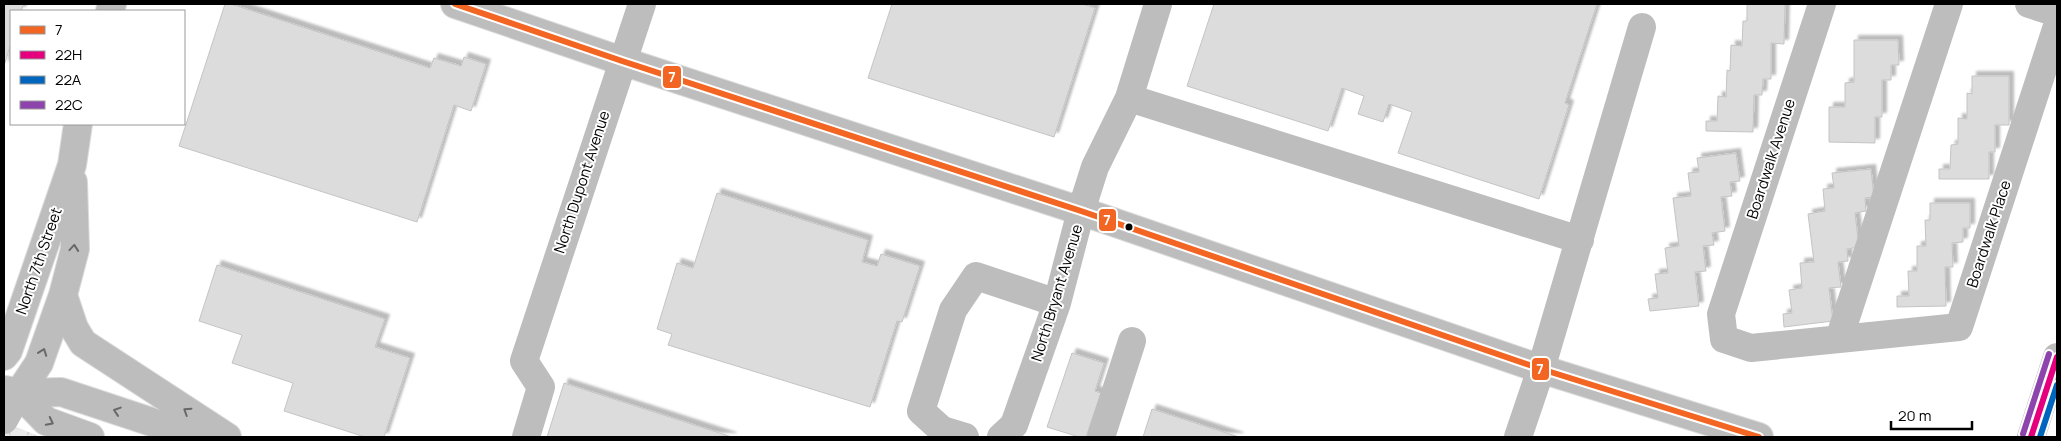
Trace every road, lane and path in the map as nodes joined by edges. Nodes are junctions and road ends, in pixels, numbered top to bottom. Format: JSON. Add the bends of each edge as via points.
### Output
{"nodes":[{"id":1,"x":455,"y":4,"type":"edge"},
{"id":2,"x":642,"y":4,"type":"edge"},
{"id":3,"x":1158,"y":4,"type":"edge"},
{"id":4,"x":1822,"y":4,"type":"edge"},
{"id":5,"x":1949,"y":4,"type":"edge"},
{"id":6,"x":2029,"y":4,"type":"edge"},
{"id":7,"x":2057,"y":13,"type":"edge"},
{"id":8,"x":1642,"y":26,"type":"dead end"},
{"id":9,"x":2057,"y":26,"type":"edge"},
{"id":10,"x":622,"y":61,"type":"junction"},
{"id":11,"x":1129,"y":98,"type":"junction"},
{"id":12,"x":78,"y":125,"type":"edge"},
{"id":13,"x":72,"y":165,"type":"junction"},
{"id":14,"x":1081,"y":211,"type":"junction"},
{"id":15,"x":1580,"y":240,"type":"junction"},
{"id":16,"x":63,"y":295,"type":"junction"},
{"id":17,"x":1057,"y":303,"type":"junction"},
{"id":18,"x":1721,"y":314,"type":"joint"},
{"id":19,"x":1839,"y":339,"type":"junction"},
{"id":20,"x":1132,"y":341,"type":"dead end"},
{"id":21,"x":4,"y":356,"type":"edge"},
{"id":22,"x":2057,"y":357,"type":"edge"},
{"id":23,"x":1541,"y":369,"type":"junction"},
{"id":24,"x":11,"y":391,"type":"edge"},
{"id":25,"x":4,"y":420,"type":"edge"},
{"id":26,"x":953,"y":434,"type":"edge"},
{"id":27,"x":90,"y":437,"type":"edge"},
{"id":28,"x":197,"y":437,"type":"edge"},
{"id":29,"x":227,"y":437,"type":"edge"},
{"id":30,"x":526,"y":437,"type":"edge"},
{"id":31,"x":1001,"y":437,"type":"edge"},
{"id":32,"x":1101,"y":437,"type":"edge"},
{"id":33,"x":1518,"y":437,"type":"edge"},
{"id":34,"x":1759,"y":437,"type":"edge"},
{"id":35,"x":2031,"y":437,"type":"edge"}],
"edges":[{"from":1,"to":10,"type":"main road"},
{"from":2,"to":10,"type":"main road","name":"North Dupont Avenue"},
{"from":3,"to":11,"type":"main road","name":"North Bryant Avenue"},
{"from":4,"to":18,"type":"main road","name":"Boardwalk Avenue"},
{"from":5,"to":19,"type":"main road"},
{"from":6,"to":7,"type":"main road"},
{"from":8,"to":15,"type":"main road"},
{"from":9,"to":19,"type":"main road","name":"Boardwalk Place","via":[[1959,327]]},
{"from":10,"to":14,"type":"main road"},
{"from":10,"to":30,"type":"main road","name":"North Dupont Avenue","via":[[524,361],[541,387]]},
{"from":11,"to":14,"type":"main road","name":"North Bryant Avenue","via":[[1095,167]]},
{"from":11,"to":15,"type":"main road"},
{"from":12,"to":13,"type":"main road","name":"North 7th Street"},
{"from":16,"to":13,"type":"main road","name":"North 7th Street","one_way":true,"via":[[75,249]]},
{"from":13,"to":21,"type":"main road","name":"North 7th Street"},
{"from":14,"to":17,"type":"main road","name":"North Bryant Avenue"},
{"from":14,"to":23,"type":"main road"},
{"from":15,"to":23,"type":"main road"},
{"from":24,"to":16,"type":"main road","name":"North 7th Street","one_way":true,"via":[[39,363]]},
{"from":29,"to":16,"type":"main road","one_way":true,"via":[[83,343],[74,328]]},
{"from":17,"to":26,"type":"main road","via":[[976,276],[953,310],[921,411]]},
{"from":17,"to":31,"type":"main road","name":"North Bryant Avenue","via":[[1014,426]]},
{"from":18,"to":19,"type":"main road","name":"Boardwalk Place","via":[[1724,339],[1750,348]]},
{"from":20,"to":32,"type":"main road"},
{"from":22,"to":35,"type":"main road"},
{"from":23,"to":33,"type":"main road"},
{"from":23,"to":34,"type":"main road"},
{"from":24,"to":25,"type":"main road","name":"North 7th Street"},
{"from":24,"to":27,"type":"main road","one_way":true,"via":[[46,421]]},
{"from":28,"to":24,"type":"main road","one_way":true,"via":[[61,392]]}]}
